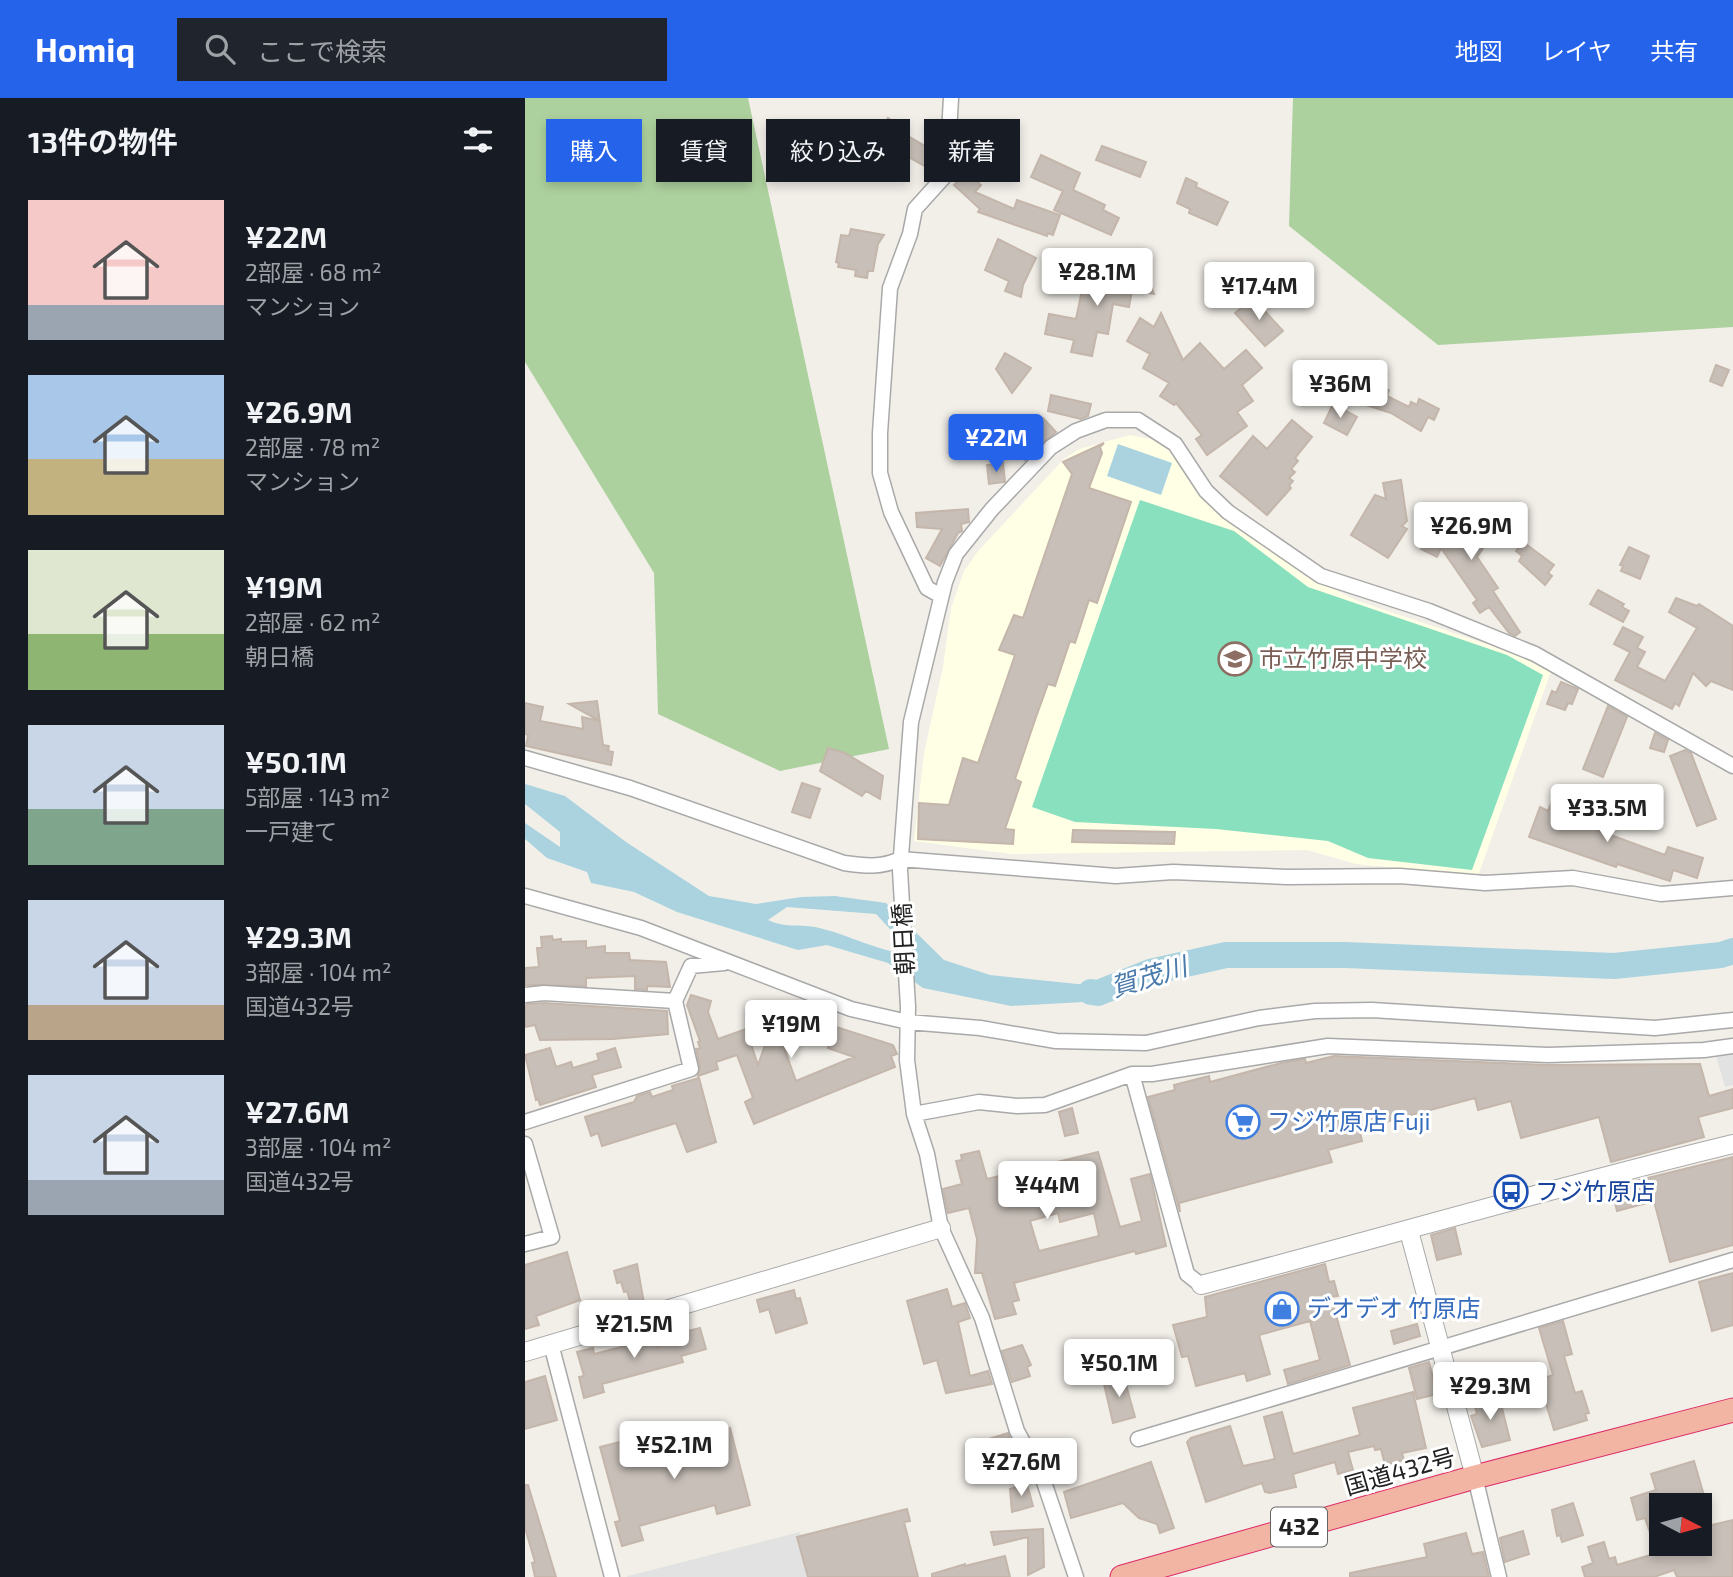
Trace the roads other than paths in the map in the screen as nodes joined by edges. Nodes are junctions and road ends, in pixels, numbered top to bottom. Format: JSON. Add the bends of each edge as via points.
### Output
{"nodes":[{"id":1,"x":951,"y":98,"type":"edge"},
{"id":2,"x":941,"y":596,"type":"junction"},
{"id":3,"x":525,"y":758,"type":"edge"},
{"id":4,"x":1733,"y":766,"type":"edge"},
{"id":5,"x":900,"y":865,"type":"junction"},
{"id":6,"x":1733,"y":888,"type":"edge"},
{"id":7,"x":525,"y":896,"type":"edge"},
{"id":8,"x":732,"y":963,"type":"junction"},
{"id":9,"x":525,"y":995,"type":"edge"},
{"id":10,"x":675,"y":1001,"type":"junction"},
{"id":11,"x":908,"y":1015,"type":"junction"},
{"id":12,"x":1733,"y":1020,"type":"edge"},
{"id":13,"x":1733,"y":1046,"type":"edge"},
{"id":14,"x":1132,"y":1074,"type":"junction"},
{"id":15,"x":914,"y":1114,"type":"junction"},
{"id":16,"x":525,"y":1122,"type":"edge"},
{"id":17,"x":525,"y":1144,"type":"edge"},
{"id":18,"x":1733,"y":1144,"type":"edge"},
{"id":19,"x":941,"y":1228,"type":"junction"},
{"id":20,"x":1409,"y":1231,"type":"junction"},
{"id":21,"x":525,"y":1244,"type":"edge"},
{"id":22,"x":1733,"y":1260,"type":"edge"},
{"id":23,"x":1201,"y":1285,"type":"joint"},
{"id":24,"x":551,"y":1344,"type":"junction"},
{"id":25,"x":1441,"y":1350,"type":"junction"},
{"id":26,"x":525,"y":1352,"type":"edge"},
{"id":27,"x":1733,"y":1412,"type":"edge"},
{"id":28,"x":1138,"y":1439,"type":"dead end"},
{"id":29,"x":1475,"y":1477,"type":"junction"},
{"id":30,"x":612,"y":1577,"type":"edge"},
{"id":31,"x":1076,"y":1577,"type":"edge"},
{"id":32,"x":1122,"y":1577,"type":"edge"},
{"id":33,"x":1499,"y":1577,"type":"edge"}],
"edges":[{"from":1,"to":2,"type":"street","via":[[947,169],[915,209],[890,288],[880,433],[880,473],[891,512],[927,588]]},
{"from":2,"to":4,"type":"street","name":"朝日橋","via":[[956,554],[1051,447],[1106,420],[1138,420],[1175,444],[1206,491],[1228,512],[1321,576],[1429,611],[1535,654]]},
{"from":2,"to":5,"type":"street","name":"朝日橋","via":[[911,722]]},
{"from":3,"to":5,"type":"street","via":[[630,788],[844,863]]},
{"from":5,"to":6,"type":"street","via":[[1115,876],[1173,872],[1400,876],[1485,883],[1573,878],[1661,894]]},
{"from":5,"to":11,"type":"street","name":"朝日橋"},
{"from":7,"to":8,"type":"street","via":[[641,928]]},
{"from":8,"to":10,"type":"street","via":[[691,966]]},
{"from":8,"to":11,"type":"street","via":[[851,1009]]},
{"from":9,"to":10,"type":"street"},
{"from":10,"to":16,"type":"street","via":[[691,1069]]},
{"from":11,"to":12,"type":"street","via":[[1055,1041],[1146,1043],[1259,1018],[1315,1011],[1373,1010],[1655,1028]]},
{"from":11,"to":15,"type":"street","name":"朝日橋","via":[[907,1060]]},
{"from":13,"to":14,"type":"street","via":[[1548,1055],[1328,1046]]},
{"from":14,"to":15,"type":"street","via":[[1045,1105],[979,1102]]},
{"from":14,"to":23,"type":"street","via":[[1187,1274]]},
{"from":15,"to":19,"type":"street","name":"朝日橋"},
{"from":17,"to":21,"type":"street","via":[[552,1237]]},
{"from":18,"to":20,"type":"street","via":[[1595,1177]]},
{"from":19,"to":24,"type":"street"},
{"from":19,"to":31,"type":"street","name":"朝日橋","via":[[982,1318],[1017,1431],[1043,1479]]},
{"from":20,"to":23,"type":"street"},
{"from":20,"to":25,"type":"street"},
{"from":22,"to":25,"type":"street"},
{"from":24,"to":26,"type":"street"},
{"from":24,"to":30,"type":"street"},
{"from":25,"to":28,"type":"street"},
{"from":25,"to":29,"type":"street"},
{"from":27,"to":29,"type":"highway","name":"国道432号","number":"432"},
{"from":29,"to":32,"type":"highway","name":"国道432号","number":"432"},
{"from":29,"to":33,"type":"street"}]}
